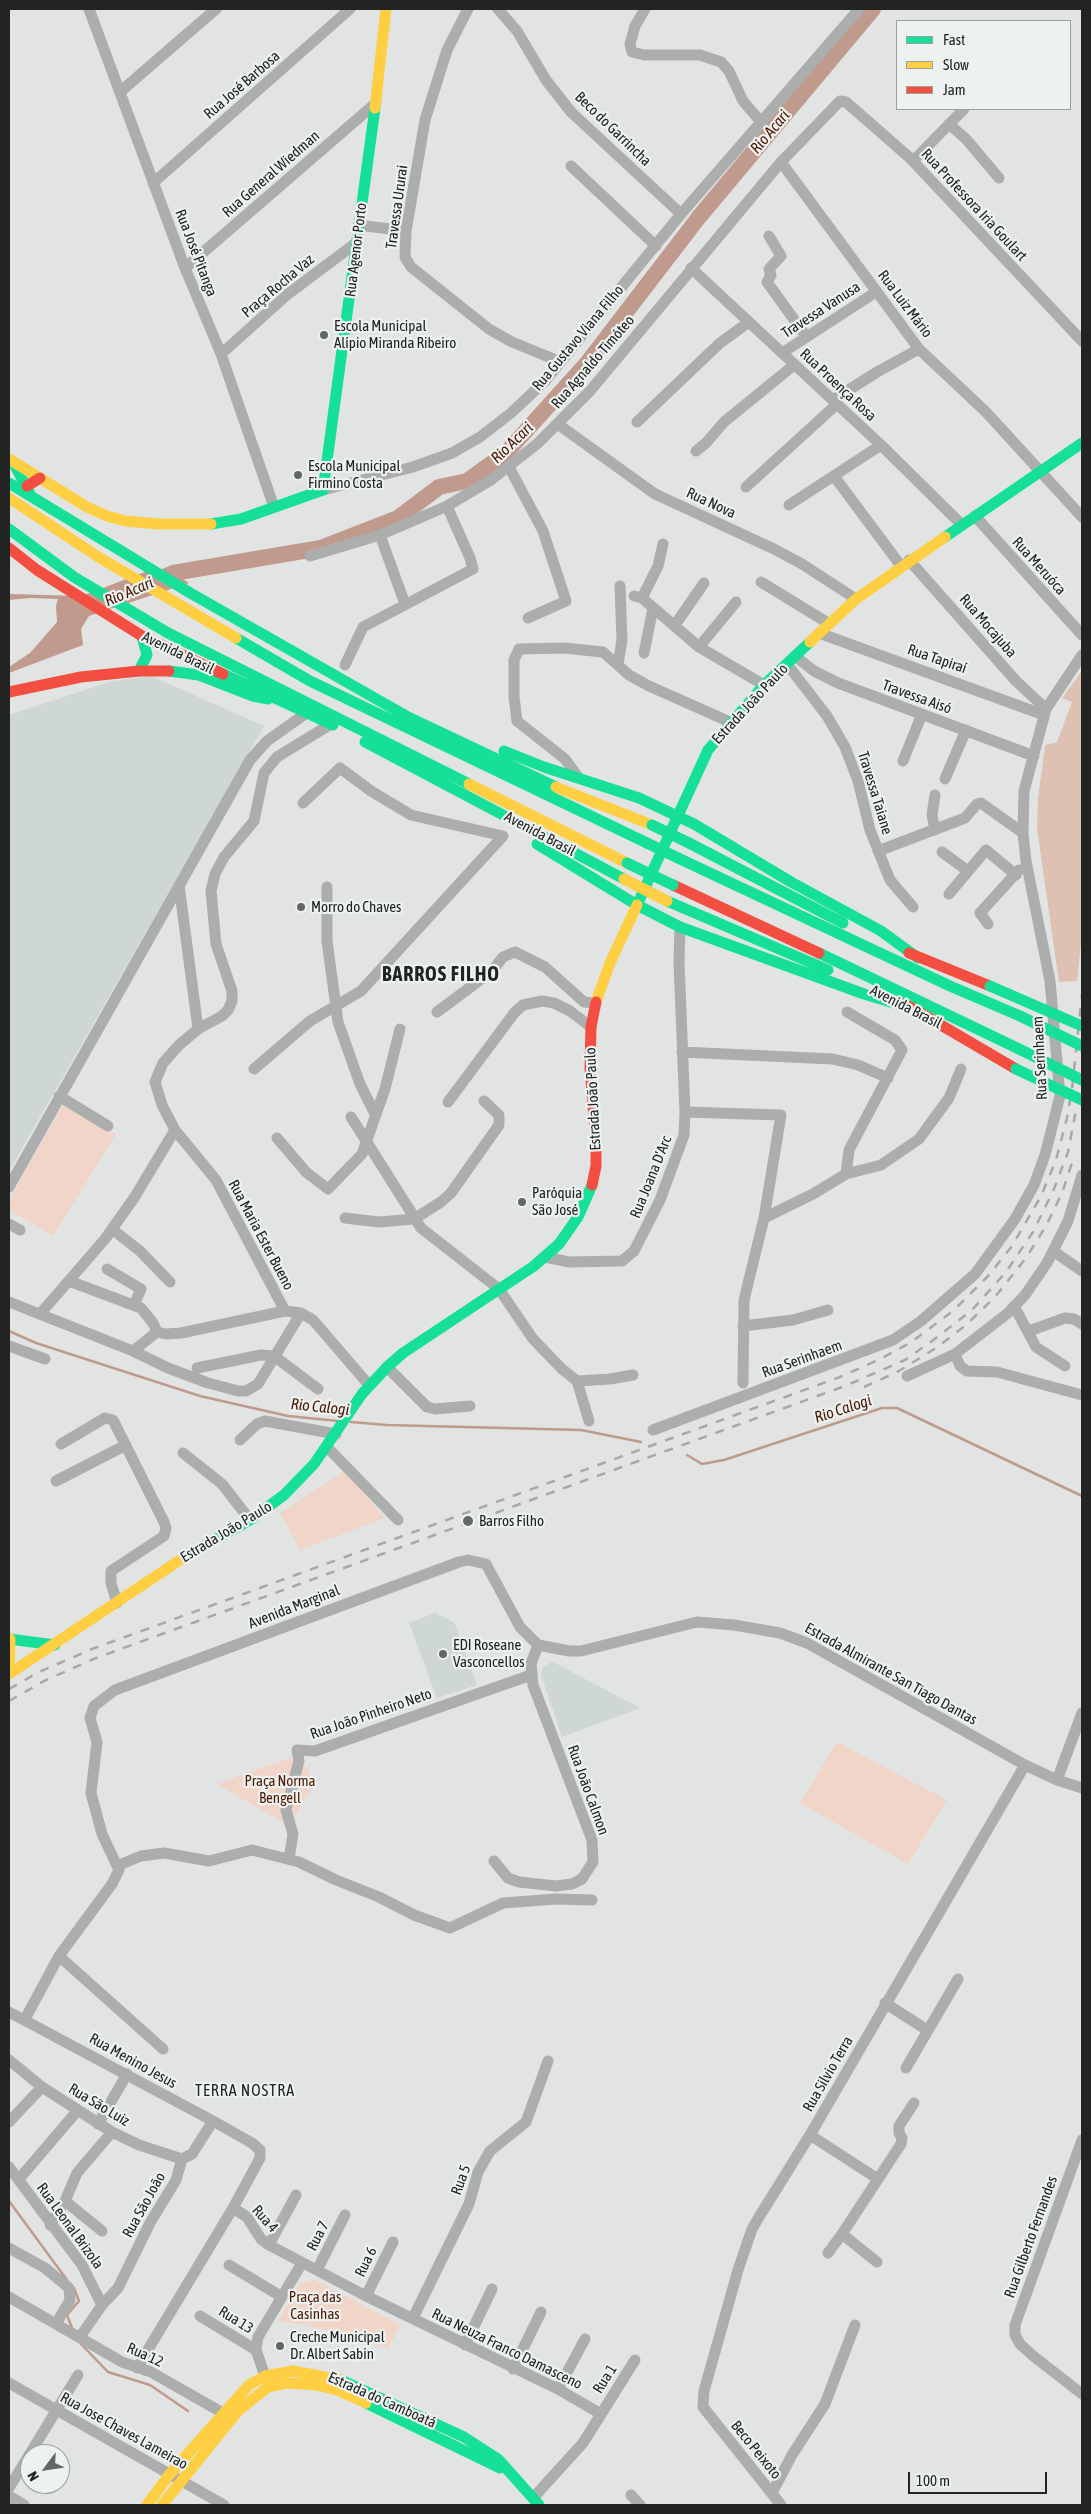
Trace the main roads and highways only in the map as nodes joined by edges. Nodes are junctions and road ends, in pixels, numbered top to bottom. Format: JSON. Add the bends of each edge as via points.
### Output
{"nodes":[{"id":1,"x":386,"y":9,"type":"edge"},
{"id":2,"x":1082,"y":443,"type":"edge"},
{"id":3,"x":11,"y":460,"type":"edge"},
{"id":4,"x":40,"y":478,"type":"junction"},
{"id":5,"x":9,"y":482,"type":"edge"},
{"id":6,"x":323,"y":490,"type":"joint"},
{"id":7,"x":29,"y":491,"type":"junction"},
{"id":8,"x":9,"y":498,"type":"edge"},
{"id":9,"x":9,"y":529,"type":"edge"},
{"id":10,"x":9,"y":548,"type":"edge"},
{"id":11,"x":142,"y":636,"type":"junction"},
{"id":12,"x":140,"y":671,"type":"junction"},
{"id":13,"x":9,"y":692,"type":"edge"},
{"id":14,"x":277,"y":700,"type":"junction"},
{"id":15,"x":427,"y":726,"type":"junction"},
{"id":16,"x":449,"y":787,"type":"junction"},
{"id":17,"x":677,"y":815,"type":"junction"},
{"id":18,"x":638,"y":905,"type":"junction"},
{"id":19,"x":918,"y":958,"type":"junction"},
{"id":20,"x":914,"y":1009,"type":"junction"},
{"id":21,"x":1082,"y":1026,"type":"edge"},
{"id":22,"x":1082,"y":1046,"type":"edge"},
{"id":23,"x":1082,"y":1080,"type":"edge"},
{"id":24,"x":1082,"y":1100,"type":"edge"},
{"id":25,"x":9,"y":1639,"type":"edge"},
{"id":26,"x":55,"y":1645,"type":"junction"},
{"id":27,"x":9,"y":1667,"type":"edge"},
{"id":28,"x":9,"y":1674,"type":"edge"},
{"id":29,"x":374,"y":2401,"type":"junction"},
{"id":30,"x":175,"y":2477,"type":"junction"},
{"id":31,"x":536,"y":2502,"type":"edge"},
{"id":32,"x":147,"y":2505,"type":"edge"},
{"id":33,"x":162,"y":2505,"type":"edge"}],
"edges":[{"from":1,"to":6,"type":"main road","name":"Rua Agenor Porto"},
{"from":2,"to":17,"type":"main road","name":"Estrada João Paulo","via":[[905,563],[856,599],[819,632],[764,685],[708,750]]},
{"from":3,"to":4,"type":"main road","name":"Rua Gustavo Viana Filho"},
{"from":3,"to":7,"type":"main road"},
{"from":4,"to":6,"type":"main road","name":"Rua Gustavo Viana Filho","via":[[107,516],[159,524],[214,524],[241,519]]},
{"from":4,"to":7,"type":"main road","via":[[32,481]]},
{"from":5,"to":7,"type":"main road"},
{"from":7,"to":15,"type":"main road","via":[[192,594]]},
{"from":8,"to":22,"type":"main road","bridge":true,"via":[[100,558],[310,681],[678,858]]},
{"from":9,"to":23,"type":"main road","name":"Avenida Brasil","bridge":true,"via":[[74,577],[138,616],[289,696],[627,863],[916,998]]},
{"from":10,"to":11,"type":"main road","name":"Avenida Brasil","via":[[60,585]]},
{"from":11,"to":12,"type":"main road","via":[[147,655]]},
{"from":11,"to":14,"type":"main road","name":"Avenida Brasil"},
{"from":12,"to":13,"type":"main road","via":[[81,677]]},
{"from":12,"to":14,"type":"main road","via":[[186,672],[253,696]]},
{"from":14,"to":16,"type":"main road","name":"Avenida Brasil","via":[[331,724]]},
{"from":15,"to":17,"type":"main road","via":[[638,798]]},
{"from":15,"to":19,"type":"main road","bridge":true,"via":[[559,789],[652,825]]},
{"from":16,"to":18,"type":"main road","via":[[488,817]]},
{"from":16,"to":20,"type":"main road","name":"Avenida Brasil","bridge":true,"via":[[667,901]]},
{"from":17,"to":18,"type":"main road","name":"Estrada João Paulo"},
{"from":17,"to":19,"type":"main road","via":[[881,931]]},
{"from":18,"to":20,"type":"main road","via":[[680,927]]},
{"from":18,"to":26,"type":"main road","name":"Estrada João Paulo","via":[[610,963],[596,1003],[591,1027],[590,1067],[596,1143],[594,1176],[569,1232],[545,1257],[387,1367],[369,1385],[327,1447],[284,1495],[250,1520],[199,1547]]},
{"from":19,"to":21,"type":"main road","bridge":true},
{"from":20,"to":24,"type":"main road","name":"Avenida Brasil","bridge":true,"via":[[1016,1069]]},
{"from":25,"to":26,"type":"main road"},
{"from":25,"to":27,"type":"main road"},
{"from":26,"to":28,"type":"main road","name":"Estrada João Paulo"},
{"from":29,"to":30,"type":"main road","name":"Estrada do Camboatá","via":[[316,2385],[287,2383],[268,2387],[238,2410]]},
{"from":29,"to":30,"type":"main road","name":"Estrada do Camboatá","via":[[337,2378],[319,2373],[293,2371],[265,2376],[249,2385],[223,2412]]},
{"from":29,"to":31,"type":"main road","name":"Estrada do Camboatá","via":[[511,2472]]},
{"from":30,"to":32,"type":"main road","name":"Estrada do Camboatá"},
{"from":30,"to":33,"type":"main road","name":"Estrada do Camboatá"}]}
